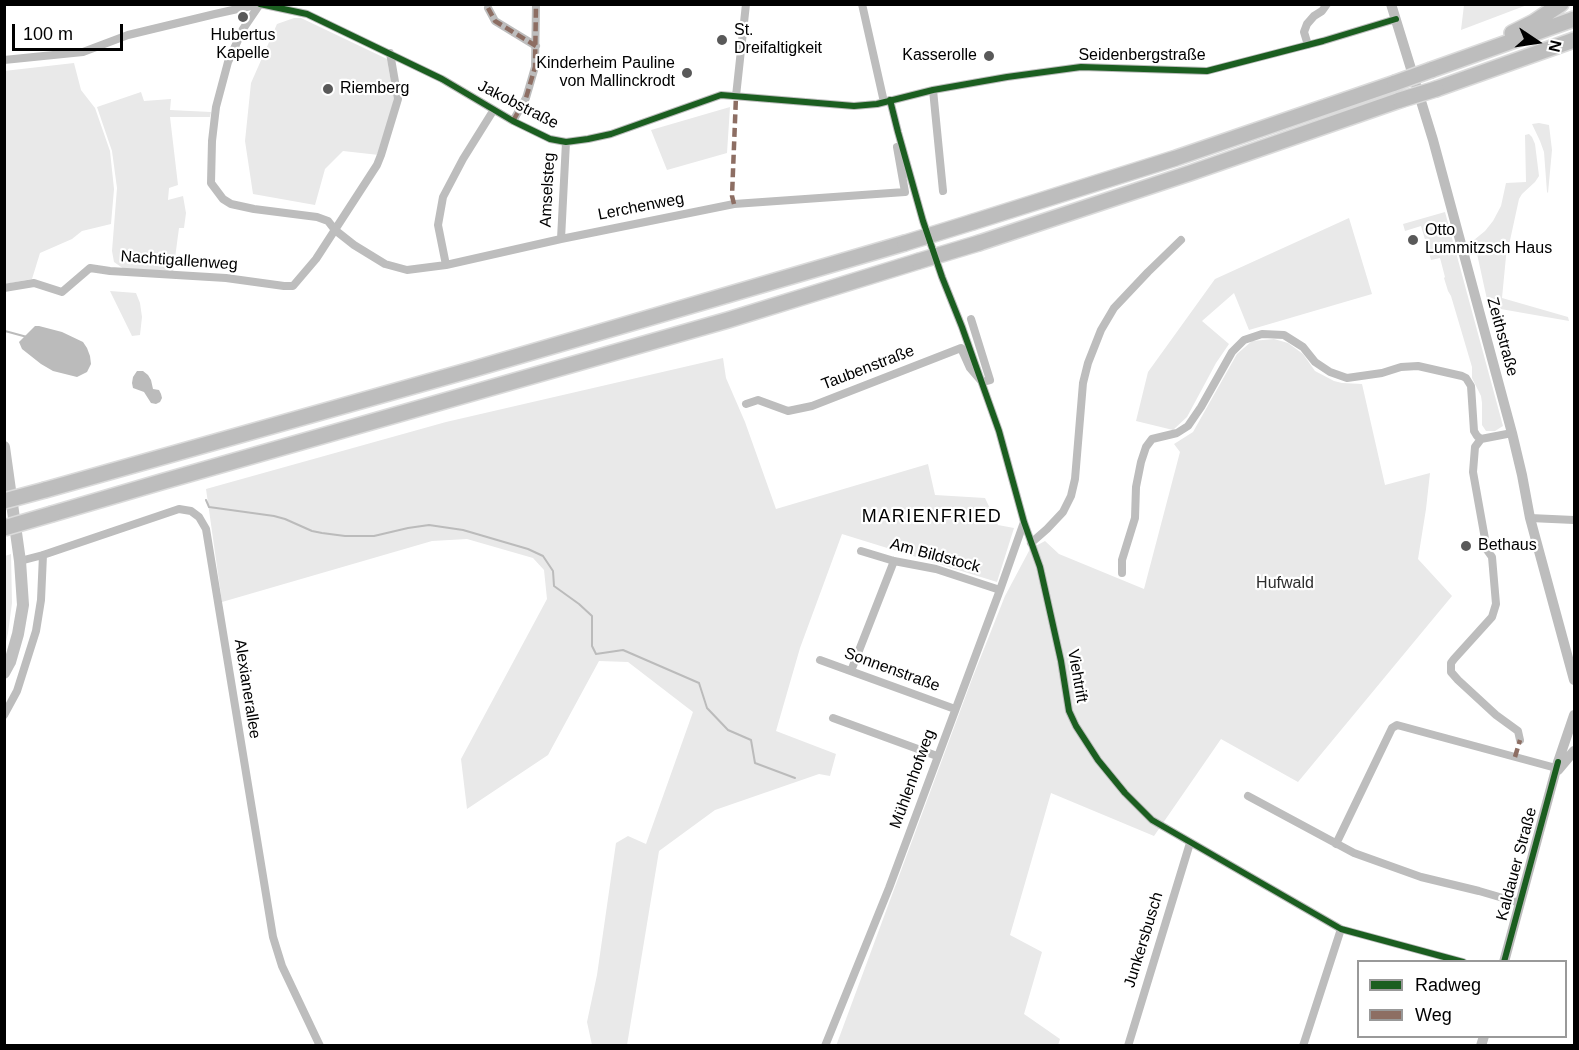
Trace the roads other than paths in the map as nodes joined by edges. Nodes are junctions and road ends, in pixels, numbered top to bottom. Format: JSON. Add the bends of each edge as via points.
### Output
{"nodes":[{"id":1,"x":260,"y":4,"type":"edge"},
{"id":2,"x":536,"y":4,"type":"edge"},
{"id":3,"x":746,"y":4,"type":"edge"},
{"id":4,"x":862,"y":4,"type":"edge"},
{"id":5,"x":1327,"y":4,"type":"edge"},
{"id":6,"x":1391,"y":4,"type":"edge"},
{"id":7,"x":1562,"y":4,"type":"edge"},
{"id":8,"x":488,"y":8,"type":"dead end"},
{"id":9,"x":1395,"y":19,"type":"junction"},
{"id":10,"x":1575,"y":19,"type":"edge"},
{"id":11,"x":1575,"y":40,"type":"edge"},
{"id":12,"x":1308,"y":45,"type":"junction"},
{"id":13,"x":536,"y":46,"type":"junction"},
{"id":14,"x":390,"y":54,"type":"junction"},
{"id":15,"x":4,"y":60,"type":"edge"},
{"id":16,"x":1453,"y":62,"type":"junction"},
{"id":17,"x":933,"y":90,"type":"junction"},
{"id":18,"x":736,"y":96,"type":"junction"},
{"id":19,"x":887,"y":101,"type":"junction"},
{"id":20,"x":494,"y":111,"type":"junction"},
{"id":21,"x":513,"y":121,"type":"junction"},
{"id":22,"x":898,"y":132,"type":"junction"},
{"id":23,"x":566,"y":142,"type":"junction"},
{"id":24,"x":943,"y":190,"type":"dead end"},
{"id":25,"x":335,"y":230,"type":"junction"},
{"id":26,"x":561,"y":239,"type":"junction"},
{"id":27,"x":1181,"y":240,"type":"dead end"},
{"id":28,"x":446,"y":265,"type":"junction"},
{"id":29,"x":4,"y":288,"type":"edge"},
{"id":30,"x":971,"y":319,"type":"dead end"},
{"id":31,"x":982,"y":382,"type":"junction"},
{"id":32,"x":746,"y":404,"type":"dead end"},
{"id":33,"x":1512,"y":433,"type":"junction"},
{"id":34,"x":1481,"y":439,"type":"junction"},
{"id":35,"x":4,"y":447,"type":"edge"},
{"id":36,"x":4,"y":501,"type":"edge"},
{"id":37,"x":1530,"y":518,"type":"junction"},
{"id":38,"x":1575,"y":520,"type":"edge"},
{"id":39,"x":1024,"y":522,"type":"junction"},
{"id":40,"x":4,"y":528,"type":"edge"},
{"id":41,"x":1031,"y":543,"type":"junction"},
{"id":42,"x":861,"y":551,"type":"dead end"},
{"id":43,"x":43,"y":555,"type":"junction"},
{"id":44,"x":21,"y":561,"type":"junction"},
{"id":45,"x":894,"y":561,"type":"junction"},
{"id":46,"x":1122,"y":573,"type":"dead end"},
{"id":47,"x":1000,"y":590,"type":"junction"},
{"id":48,"x":820,"y":660,"type":"dead end"},
{"id":49,"x":851,"y":671,"type":"junction"},
{"id":50,"x":4,"y":673,"type":"edge"},
{"id":51,"x":1575,"y":680,"type":"edge"},
{"id":52,"x":955,"y":709,"type":"junction"},
{"id":53,"x":4,"y":715,"type":"edge"},
{"id":54,"x":1575,"y":715,"type":"edge"},
{"id":55,"x":833,"y":718,"type":"dead end"},
{"id":56,"x":1520,"y":740,"type":"dead end"},
{"id":57,"x":1575,"y":751,"type":"edge"},
{"id":58,"x":937,"y":756,"type":"junction"},
{"id":59,"x":1556,"y":770,"type":"junction"},
{"id":60,"x":1248,"y":796,"type":"dead end"},
{"id":61,"x":1190,"y":843,"type":"junction"},
{"id":62,"x":1336,"y":844,"type":"junction"},
{"id":63,"x":1520,"y":903,"type":"junction"},
{"id":64,"x":1341,"y":929,"type":"junction"},
{"id":65,"x":1455,"y":960,"type":"edge"},
{"id":66,"x":1505,"y":960,"type":"edge"},
{"id":67,"x":320,"y":1046,"type":"edge"},
{"id":68,"x":825,"y":1046,"type":"edge"},
{"id":69,"x":1128,"y":1046,"type":"edge"},
{"id":70,"x":1303,"y":1046,"type":"edge"}],
"edges":[{"from":1,"to":14,"type":"street","name":"Jakobstraße","via":[[307,14]]},
{"from":1,"to":15,"type":"street","via":[[128,35],[83,52]]},
{"from":1,"to":25,"type":"street","via":[[228,62],[216,107],[211,183],[231,204],[317,217],[328,221]]},
{"from":2,"to":13,"type":"street"},
{"from":3,"to":18,"type":"street"},
{"from":4,"to":19,"type":"street"},
{"from":5,"to":12,"type":"street","via":[[1307,24],[1304,32]]},
{"from":6,"to":9,"type":"street","name":"Zeithstraße"},
{"from":7,"to":16,"type":"highway"},
{"from":8,"to":13,"type":"street","via":[[495,21]]},
{"from":9,"to":12,"type":"street","name":"Seidenbergstraße"},
{"from":9,"to":33,"type":"street","name":"Zeithstraße","via":[[1436,149]]},
{"from":10,"to":16,"type":"highway"},
{"from":11,"to":40,"type":"highway","bridge":true,"via":[[980,243],[728,320]]},
{"from":12,"to":17,"type":"street","name":"Seidenbergstraße","via":[[1207,71],[1081,67]]},
{"from":13,"to":21,"type":"street","via":[[536,67]]},
{"from":14,"to":20,"type":"street","name":"Jakobstraße"},
{"from":14,"to":25,"type":"street","via":[[398,99],[381,155]]},
{"from":16,"to":36,"type":"highway","bridge":true,"via":[[1176,158],[905,243]]},
{"from":17,"to":19,"type":"street","name":"Seidenbergstraße"},
{"from":17,"to":24,"type":"street"},
{"from":18,"to":19,"type":"street","name":"Jakobstraße","via":[[854,106]]},
{"from":18,"to":23,"type":"street","name":"Jakobstraße","via":[[720,95],[611,134]]},
{"from":19,"to":22,"type":"street"},
{"from":20,"to":21,"type":"street","name":"Jakobstraße"},
{"from":20,"to":28,"type":"street","via":[[443,197],[438,225]]},
{"from":21,"to":23,"type":"street","name":"Jakobstraße","via":[[550,139]]},
{"from":22,"to":26,"type":"street","name":"Lerchenweg","via":[[895,135],[905,192],[734,204]]},
{"from":22,"to":31,"type":"street","name":"Viehtrift","via":[[923,221]]},
{"from":23,"to":26,"type":"street","name":"Amselsteg"},
{"from":25,"to":28,"type":"street","name":"Lerchenweg","via":[[385,264],[407,270]]},
{"from":25,"to":29,"type":"street","name":"Nachtigallenweg","via":[[293,286],[90,268],[62,292],[34,283]]},
{"from":26,"to":28,"type":"street","name":"Lerchenweg"},
{"from":27,"to":41,"type":"street","via":[[1114,308],[1101,330],[1083,383],[1076,479],[1071,496],[1064,512]]},
{"from":30,"to":31,"type":"street","name":"Viehtrift","via":[[990,380]]},
{"from":31,"to":32,"type":"street","name":"Taubenstraße","via":[[961,348],[812,406],[788,411],[758,400]]},
{"from":31,"to":39,"type":"street","name":"Viehtrift"},
{"from":33,"to":34,"type":"street"},
{"from":33,"to":37,"type":"street","name":"Zeithstraße"},
{"from":34,"to":46,"type":"street","via":[[1474,431],[1472,387],[1466,378],[1418,366],[1347,378],[1315,362],[1284,335],[1262,334],[1244,340],[1232,352],[1188,426],[1152,440],[1146,447]]},
{"from":34,"to":56,"type":"street","via":[[1475,447],[1473,472],[1487,550],[1492,557],[1496,604],[1492,617],[1451,663],[1451,672],[1518,731]]},
{"from":35,"to":44,"type":"main road"},
{"from":37,"to":38,"type":"street"},
{"from":37,"to":51,"type":"street","name":"Zeithstraße"},
{"from":39,"to":41,"type":"street","name":"Viehtrift"},
{"from":39,"to":47,"type":"street","name":"Mühlenhofweg"},
{"from":41,"to":61,"type":"street","name":"Viehtrift","via":[[1053,621],[1069,711],[1076,726],[1125,793],[1152,820]]},
{"from":42,"to":45,"type":"street","name":"Am Bildstock"},
{"from":43,"to":44,"type":"street","name":"Alexianerallee"},
{"from":43,"to":53,"type":"street","via":[[36,631],[17,691]]},
{"from":43,"to":67,"type":"street","name":"Alexianerallee","via":[[179,509],[199,517],[206,529],[273,938]]},
{"from":44,"to":50,"type":"main road","via":[[23,605],[16,644]]},
{"from":45,"to":47,"type":"street","name":"Am Bildstock","via":[[936,569]]},
{"from":45,"to":49,"type":"street"},
{"from":47,"to":52,"type":"street","name":"Mühlenhofweg"},
{"from":48,"to":49,"type":"street","name":"Sonnenstraße"},
{"from":49,"to":52,"type":"street","name":"Sonnenstraße"},
{"from":52,"to":58,"type":"street","name":"Mühlenhofweg"},
{"from":54,"to":59,"type":"street","name":"Kaldauer Straße"},
{"from":55,"to":58,"type":"street"},
{"from":57,"to":59,"type":"street","name":"Kaldauer Straße"},
{"from":58,"to":68,"type":"street","name":"Mühlenhofweg"},
{"from":59,"to":62,"type":"street","via":[[1397,725],[1392,728]]},
{"from":59,"to":63,"type":"street","name":"Kaldauer Straße"},
{"from":60,"to":62,"type":"street"},
{"from":61,"to":64,"type":"street","name":"Viehtrift"},
{"from":61,"to":69,"type":"street","name":"Junkersbusch"},
{"from":62,"to":63,"type":"street","via":[[1421,877]]},
{"from":63,"to":66,"type":"street","name":"Kaldauer Straße"},
{"from":64,"to":65,"type":"street","name":"Viehtrift"},
{"from":64,"to":70,"type":"street"}]}
